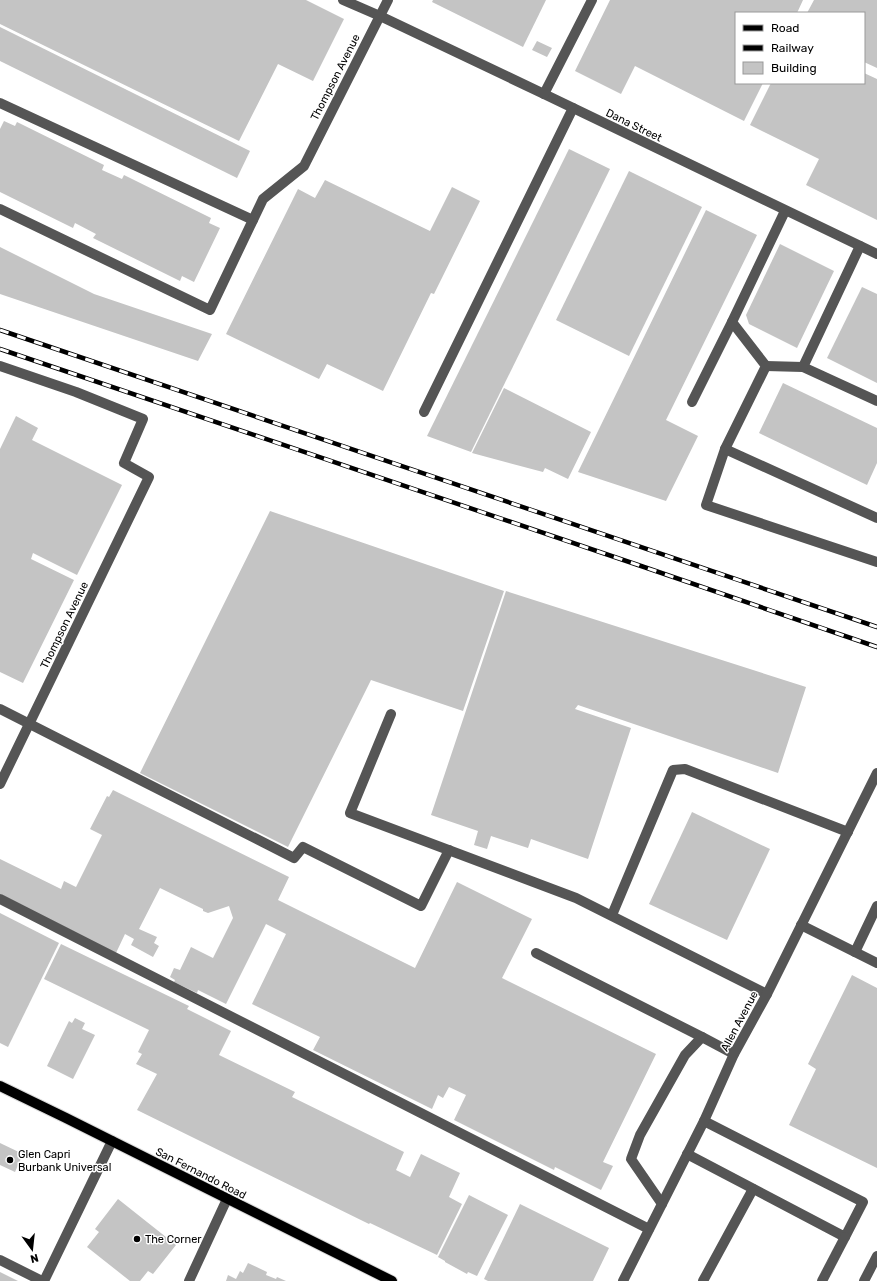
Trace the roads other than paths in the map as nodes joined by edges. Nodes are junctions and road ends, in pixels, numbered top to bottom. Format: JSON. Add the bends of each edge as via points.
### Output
{"nodes":[{"id":1,"x":343,"y":0,"type":"edge"},
{"id":2,"x":388,"y":0,"type":"edge"},
{"id":3,"x":592,"y":0,"type":"edge"},
{"id":4,"x":380,"y":16,"type":"junction"},
{"id":5,"x":544,"y":94,"type":"junction"},
{"id":6,"x":0,"y":103,"type":"edge"},
{"id":7,"x":573,"y":108,"type":"junction"},
{"id":8,"x":0,"y":209,"type":"edge"},
{"id":9,"x":785,"y":211,"type":"junction"},
{"id":10,"x":253,"y":220,"type":"junction"},
{"id":11,"x":860,"y":246,"type":"junction"},
{"id":12,"x":877,"y":254,"type":"edge"},
{"id":13,"x":732,"y":322,"type":"junction"},
{"id":14,"x":0,"y":366,"type":"edge"},
{"id":15,"x":766,"y":366,"type":"junction"},
{"id":16,"x":803,"y":367,"type":"junction"},
{"id":17,"x":877,"y":401,"type":"edge"},
{"id":18,"x":692,"y":402,"type":"dead end"},
{"id":19,"x":424,"y":412,"type":"dead end"},
{"id":20,"x":725,"y":449,"type":"junction"},
{"id":21,"x":877,"y":518,"type":"edge"},
{"id":22,"x":877,"y":562,"type":"edge"},
{"id":23,"x":0,"y":709,"type":"edge"},
{"id":24,"x":391,"y":714,"type":"dead end"},
{"id":25,"x":30,"y":724,"type":"junction"},
{"id":26,"x":877,"y":773,"type":"edge"},
{"id":27,"x":0,"y":784,"type":"edge"},
{"id":28,"x":848,"y":832,"type":"junction"},
{"id":29,"x":450,"y":850,"type":"junction"},
{"id":30,"x":0,"y":899,"type":"edge"},
{"id":31,"x":877,"y":906,"type":"edge"},
{"id":32,"x":612,"y":916,"type":"junction"},
{"id":33,"x":801,"y":925,"type":"junction"},
{"id":34,"x":855,"y":952,"type":"junction"},
{"id":35,"x":536,"y":953,"type":"dead end"},
{"id":36,"x":877,"y":963,"type":"edge"},
{"id":37,"x":767,"y":994,"type":"junction"},
{"id":38,"x":702,"y":1037,"type":"junction"},
{"id":39,"x":734,"y":1054,"type":"junction"},
{"id":40,"x":0,"y":1086,"type":"edge"},
{"id":41,"x":704,"y":1121,"type":"junction"},
{"id":42,"x":112,"y":1141,"type":"junction"},
{"id":43,"x":687,"y":1154,"type":"junction"},
{"id":44,"x":753,"y":1189,"type":"junction"},
{"id":45,"x":227,"y":1199,"type":"junction"},
{"id":46,"x":662,"y":1204,"type":"junction"},
{"id":47,"x":649,"y":1229,"type":"junction"},
{"id":48,"x":845,"y":1237,"type":"junction"},
{"id":49,"x":877,"y":1256,"type":"edge"},
{"id":50,"x":0,"y":1260,"type":"edge"},
{"id":51,"x":43,"y":1281,"type":"edge"},
{"id":52,"x":189,"y":1281,"type":"edge"},
{"id":53,"x":392,"y":1281,"type":"edge"},
{"id":54,"x":623,"y":1281,"type":"edge"},
{"id":55,"x":704,"y":1281,"type":"edge"},
{"id":56,"x":822,"y":1281,"type":"edge"},
{"id":57,"x":864,"y":1281,"type":"edge"}],
"edges":[{"from":1,"to":4,"type":"street","name":"Dana Street"},
{"from":2,"to":4,"type":"street","name":"Thompson Avenue"},
{"from":3,"to":5,"type":"street"},
{"from":4,"to":5,"type":"street","name":"Dana Street"},
{"from":4,"to":10,"type":"street","name":"Thompson Avenue","via":[[304,166],[264,198]]},
{"from":5,"to":7,"type":"street","name":"Dana Street"},
{"from":6,"to":10,"type":"street"},
{"from":7,"to":9,"type":"street","name":"Dana Street"},
{"from":7,"to":19,"type":"street"},
{"from":8,"to":10,"type":"street","via":[[210,310]]},
{"from":9,"to":11,"type":"street","name":"Dana Street"},
{"from":9,"to":13,"type":"street"},
{"from":11,"to":12,"type":"street","name":"Dana Street"},
{"from":11,"to":16,"type":"street"},
{"from":13,"to":15,"type":"street"},
{"from":13,"to":18,"type":"street"},
{"from":14,"to":25,"type":"street","name":"Thompson Avenue","via":[[76,392],[143,419],[124,463],[149,477]]},
{"from":15,"to":16,"type":"street"},
{"from":15,"to":20,"type":"street"},
{"from":16,"to":17,"type":"street"},
{"from":20,"to":21,"type":"street"},
{"from":20,"to":22,"type":"street","via":[[706,505]]},
{"from":23,"to":25,"type":"street"},
{"from":24,"to":29,"type":"street","via":[[350,813]]},
{"from":25,"to":27,"type":"street","name":"Thompson Avenue"},
{"from":25,"to":29,"type":"street","via":[[294,858],[302,847],[421,906]]},
{"from":26,"to":28,"type":"street","name":"Allen Avenue"},
{"from":28,"to":32,"type":"street","via":[[685,769],[673,770]]},
{"from":28,"to":33,"type":"street","name":"Allen Avenue"},
{"from":29,"to":32,"type":"street","via":[[576,898]]},
{"from":30,"to":47,"type":"street"},
{"from":31,"to":34,"type":"street"},
{"from":32,"to":37,"type":"street"},
{"from":33,"to":34,"type":"street"},
{"from":33,"to":37,"type":"street","name":"Allen Avenue"},
{"from":34,"to":36,"type":"street"},
{"from":35,"to":38,"type":"street"},
{"from":37,"to":39,"type":"street","name":"Allen Avenue"},
{"from":38,"to":39,"type":"street"},
{"from":38,"to":46,"type":"street","via":[[684,1055],[640,1135],[631,1160]]},
{"from":39,"to":41,"type":"street","name":"Allen Avenue"},
{"from":40,"to":42,"type":"main road","name":"San Fernando Road"},
{"from":41,"to":43,"type":"street","name":"Allen Avenue"},
{"from":41,"to":48,"type":"street","via":[[863,1202]]},
{"from":42,"to":45,"type":"main road","name":"San Fernando Road"},
{"from":42,"to":51,"type":"street"},
{"from":43,"to":44,"type":"street"},
{"from":43,"to":46,"type":"street","name":"Allen Avenue"},
{"from":44,"to":48,"type":"street"},
{"from":44,"to":55,"type":"street"},
{"from":45,"to":52,"type":"street"},
{"from":45,"to":53,"type":"main road","name":"San Fernando Road"},
{"from":46,"to":47,"type":"street","name":"Allen Avenue"},
{"from":47,"to":54,"type":"street","name":"Allen Avenue"},
{"from":48,"to":56,"type":"street"},
{"from":49,"to":57,"type":"street"},
{"from":50,"to":51,"type":"street"}]}
